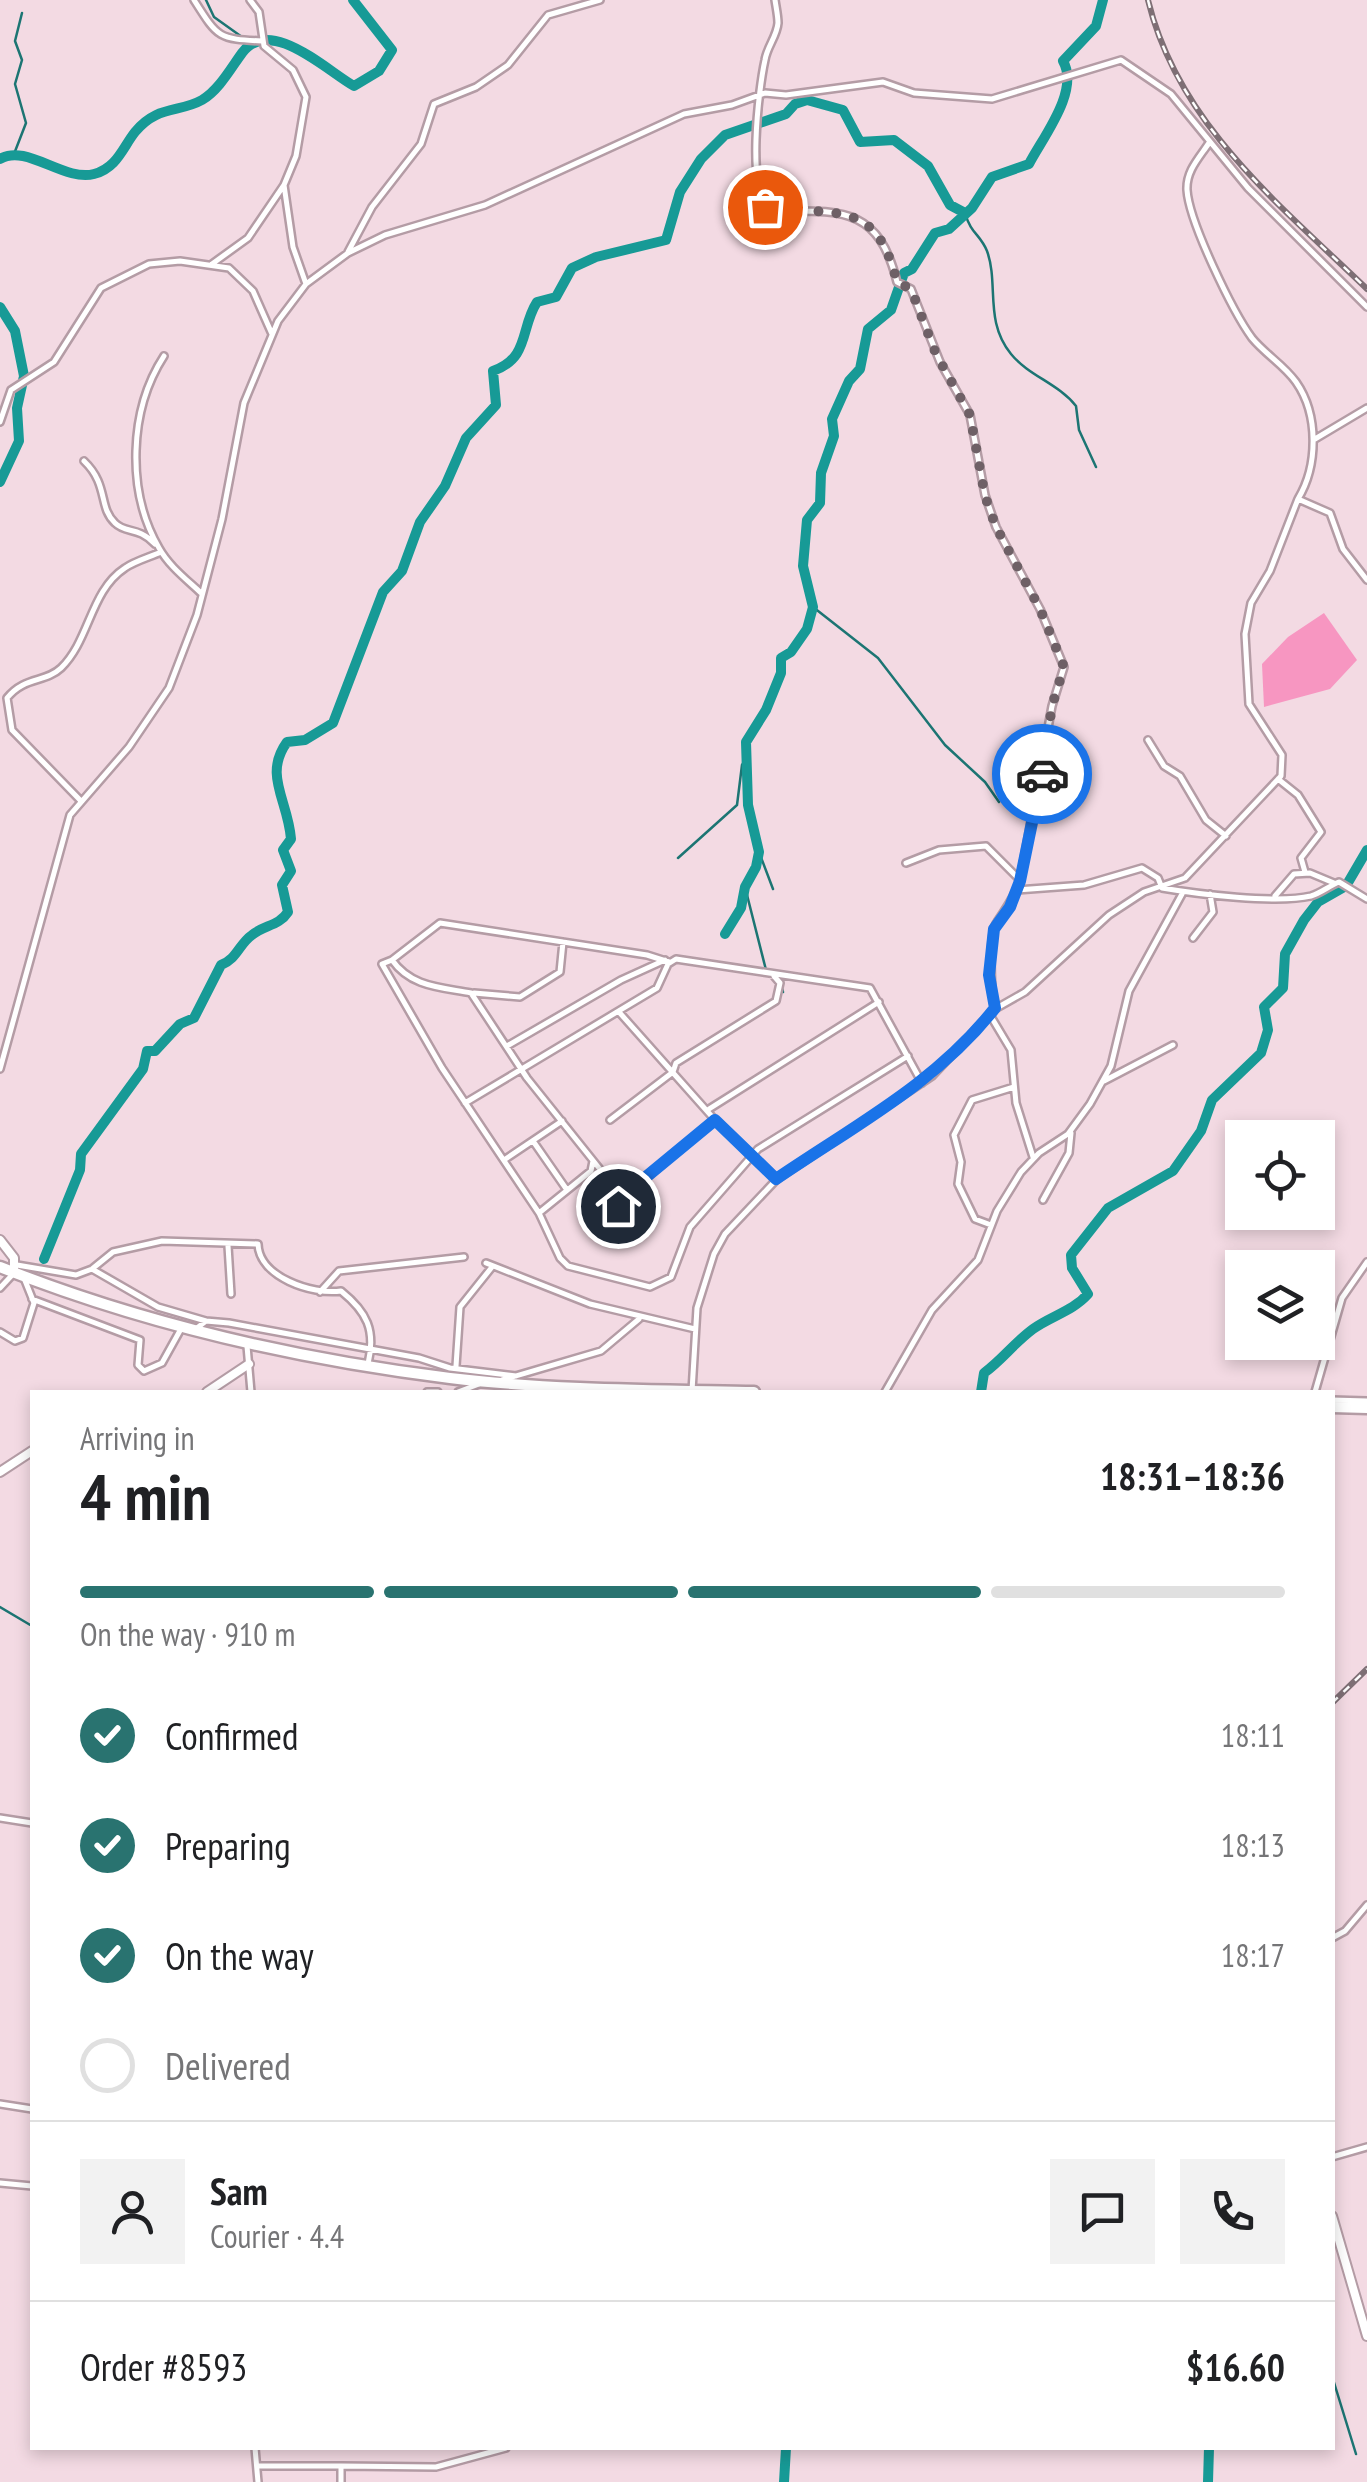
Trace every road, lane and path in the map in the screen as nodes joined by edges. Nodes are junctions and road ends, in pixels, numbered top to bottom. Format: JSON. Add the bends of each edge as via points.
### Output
{"nodes":[{"id":1,"x":194,"y":0,"type":"edge"},
{"id":2,"x":250,"y":0,"type":"edge"},
{"id":3,"x":600,"y":0,"type":"edge"},
{"id":4,"x":775,"y":0,"type":"edge"},
{"id":5,"x":262,"y":40,"type":"junction"},
{"id":6,"x":759,"y":95,"type":"junction"},
{"id":7,"x":1209,"y":143,"type":"junction"},
{"id":8,"x":284,"y":184,"type":"junction"},
{"id":9,"x":348,"y":253,"type":"junction"},
{"id":10,"x":212,"y":264,"type":"junction"},
{"id":11,"x":306,"y":284,"type":"junction"},
{"id":12,"x":1367,"y":307,"type":"edge"},
{"id":13,"x":272,"y":334,"type":"junction"},
{"id":14,"x":164,"y":356,"type":"dead end"},
{"id":15,"x":1367,"y":408,"type":"edge"},
{"id":16,"x":0,"y":422,"type":"edge"},
{"id":17,"x":1313,"y":442,"type":"junction"},
{"id":18,"x":84,"y":461,"type":"dead end"},
{"id":19,"x":1298,"y":499,"type":"junction"},
{"id":20,"x":159,"y":549,"type":"junction"},
{"id":21,"x":1367,"y":580,"type":"edge"},
{"id":22,"x":201,"y":593,"type":"junction"},
{"id":23,"x":1148,"y":740,"type":"dead end"},
{"id":24,"x":1278,"y":779,"type":"junction"},
{"id":25,"x":80,"y":800,"type":"junction"},
{"id":26,"x":1226,"y":836,"type":"junction"},
{"id":27,"x":906,"y":863,"type":"dead end"},
{"id":28,"x":1305,"y":872,"type":"junction"},
{"id":29,"x":1020,"y":881,"type":"junction"},
{"id":30,"x":1334,"y":883,"type":"junction"},
{"id":31,"x":1162,"y":888,"type":"junction"},
{"id":32,"x":1017,"y":890,"type":"junction"},
{"id":33,"x":1182,"y":894,"type":"junction"},
{"id":34,"x":1210,"y":894,"type":"junction"},
{"id":35,"x":1275,"y":897,"type":"junction"},
{"id":36,"x":1367,"y":900,"type":"edge"},
{"id":37,"x":1193,"y":938,"type":"dead end"},
{"id":38,"x":564,"y":942,"type":"junction"},
{"id":39,"x":392,"y":960,"type":"junction"},
{"id":40,"x":667,"y":961,"type":"junction"},
{"id":41,"x":774,"y":976,"type":"junction"},
{"id":42,"x":471,"y":993,"type":"junction"},
{"id":43,"x":880,"y":1002,"type":"junction"},
{"id":44,"x":619,"y":1012,"type":"junction"},
{"id":45,"x":993,"y":1012,"type":"junction"},
{"id":46,"x":1172,"y":1045,"type":"dead end"},
{"id":47,"x":507,"y":1046,"type":"junction"},
{"id":48,"x":908,"y":1056,"type":"junction"},
{"id":49,"x":0,"y":1069,"type":"edge"},
{"id":50,"x":522,"y":1070,"type":"junction"},
{"id":51,"x":673,"y":1072,"type":"junction"},
{"id":52,"x":1102,"y":1082,"type":"junction"},
{"id":53,"x":922,"y":1084,"type":"junction"},
{"id":54,"x":1014,"y":1087,"type":"junction"},
{"id":55,"x":465,"y":1103,"type":"junction"},
{"id":56,"x":708,"y":1110,"type":"junction"},
{"id":57,"x":562,"y":1120,"type":"junction"},
{"id":58,"x":610,"y":1120,"type":"dead end"},
{"id":59,"x":715,"y":1120,"type":"junction"},
{"id":60,"x":1072,"y":1130,"type":"junction"},
{"id":61,"x":533,"y":1141,"type":"junction"},
{"id":62,"x":593,"y":1158,"type":"junction"},
{"id":63,"x":754,"y":1158,"type":"junction"},
{"id":64,"x":1033,"y":1158,"type":"junction"},
{"id":65,"x":504,"y":1160,"type":"junction"},
{"id":66,"x":591,"y":1171,"type":"junction"},
{"id":67,"x":606,"y":1175,"type":"junction"},
{"id":68,"x":776,"y":1179,"type":"junction"},
{"id":69,"x":615,"y":1188,"type":"junction"},
{"id":70,"x":567,"y":1190,"type":"junction"},
{"id":71,"x":628,"y":1194,"type":"junction"},
{"id":72,"x":1043,"y":1200,"type":"dead end"},
{"id":73,"x":618,"y":1206,"type":"junction"},
{"id":74,"x":539,"y":1213,"type":"junction"},
{"id":75,"x":991,"y":1225,"type":"junction"},
{"id":76,"x":0,"y":1240,"type":"edge"},
{"id":77,"x":618,"y":1244,"type":"dead end"},
{"id":78,"x":228,"y":1246,"type":"junction"},
{"id":79,"x":464,"y":1257,"type":"dead end"},
{"id":80,"x":1367,"y":1262,"type":"edge"},
{"id":81,"x":0,"y":1267,"type":"edge"},
{"id":82,"x":92,"y":1269,"type":"junction"},
{"id":83,"x":18,"y":1271,"type":"junction"},
{"id":84,"x":0,"y":1288,"type":"edge"},
{"id":85,"x":320,"y":1292,"type":"junction"},
{"id":86,"x":231,"y":1294,"type":"dead end"},
{"id":87,"x":32,"y":1299,"type":"junction"},
{"id":88,"x":640,"y":1318,"type":"junction"},
{"id":89,"x":206,"y":1322,"type":"junction"},
{"id":90,"x":182,"y":1327,"type":"junction"},
{"id":91,"x":695,"y":1329,"type":"junction"},
{"id":92,"x":196,"y":1331,"type":"junction"},
{"id":93,"x":0,"y":1332,"type":"edge"},
{"id":94,"x":247,"y":1344,"type":"junction"},
{"id":95,"x":371,"y":1349,"type":"junction"},
{"id":96,"x":249,"y":1364,"type":"junction"},
{"id":97,"x":368,"y":1366,"type":"junction"},
{"id":98,"x":456,"y":1366,"type":"junction"},
{"id":99,"x":516,"y":1376,"type":"junction"},
{"id":100,"x":454,"y":1379,"type":"junction"},
{"id":101,"x":492,"y":1381,"type":"junction"},
{"id":102,"x":210,"y":1390,"type":"edge"},
{"id":103,"x":250,"y":1390,"type":"edge"},
{"id":104,"x":464,"y":1390,"type":"edge"},
{"id":105,"x":672,"y":1390,"type":"edge"},
{"id":106,"x":692,"y":1390,"type":"edge"},
{"id":107,"x":886,"y":1390,"type":"edge"},
{"id":108,"x":1316,"y":1390,"type":"edge"},
{"id":109,"x":1335,"y":1404,"type":"edge"},
{"id":110,"x":1367,"y":1404,"type":"edge"},
{"id":111,"x":30,"y":1452,"type":"edge"},
{"id":112,"x":0,"y":1472,"type":"edge"},
{"id":113,"x":0,"y":1818,"type":"edge"},
{"id":114,"x":30,"y":1824,"type":"edge"},
{"id":115,"x":1367,"y":1905,"type":"edge"},
{"id":116,"x":1335,"y":1936,"type":"edge"},
{"id":117,"x":0,"y":2104,"type":"edge"},
{"id":118,"x":30,"y":2109,"type":"edge"},
{"id":119,"x":1367,"y":2147,"type":"edge"},
{"id":120,"x":1335,"y":2156,"type":"edge"},
{"id":121,"x":0,"y":2183,"type":"edge"},
{"id":122,"x":30,"y":2186,"type":"edge"},
{"id":123,"x":1335,"y":2226,"type":"edge"},
{"id":124,"x":1367,"y":2336,"type":"edge"},
{"id":125,"x":254,"y":2450,"type":"edge"},
{"id":126,"x":499,"y":2450,"type":"edge"},
{"id":127,"x":258,"y":2466,"type":"junction"},
{"id":128,"x":341,"y":2466,"type":"junction"},
{"id":129,"x":258,"y":2482,"type":"edge"},
{"id":130,"x":341,"y":2482,"type":"edge"}],
"edges":[{"from":1,"to":5,"type":"street","via":[[222,37]]},
{"from":2,"to":5,"type":"street","via":[[259,12]]},
{"from":3,"to":9,"type":"street","via":[[548,16],[508,66],[432,107],[420,144],[372,207]]},
{"from":4,"to":6,"type":"street","via":[[778,25]]},
{"from":5,"to":8,"type":"street","via":[[293,70],[306,97]]},
{"from":6,"to":7,"type":"street","via":[[883,82],[914,93],[992,99],[1121,60],[1170,94]]},
{"from":6,"to":9,"type":"street","via":[[684,114],[485,205],[403,228]]},
{"from":6,"to":29,"type":"street","via":[[763,203],[771,210],[854,216],[884,242],[897,282],[911,289],[970,415],[996,527],[1064,667]]},
{"from":7,"to":12,"type":"street"},
{"from":7,"to":17,"type":"street","via":[[1189,173],[1187,194],[1246,328],[1297,383]]},
{"from":8,"to":10,"type":"street","via":[[248,238]]},
{"from":8,"to":11,"type":"street"},
{"from":9,"to":11,"type":"street"},
{"from":10,"to":13,"type":"street","via":[[230,268],[253,291]]},
{"from":10,"to":16,"type":"street","via":[[164,261],[101,288],[54,362],[18,384]]},
{"from":11,"to":13,"type":"street"},
{"from":13,"to":22,"type":"street","via":[[244,403]]},
{"from":14,"to":20,"type":"street","via":[[136,429],[140,486]]},
{"from":15,"to":17,"type":"street","via":[[1322,430]]},
{"from":17,"to":19,"type":"street","via":[[1311,473]]},
{"from":18,"to":20,"type":"street","via":[[101,480],[112,520],[140,530]]},
{"from":19,"to":21,"type":"street","via":[[1330,513],[1343,549]]},
{"from":19,"to":24,"type":"street","via":[[1248,610],[1244,634],[1247,697],[1282,755]]},
{"from":20,"to":22,"type":"street"},
{"from":20,"to":25,"type":"street","via":[[121,570],[60,668],[25,681],[7,698],[12,730]]},
{"from":22,"to":25,"type":"street","via":[[192,633],[160,705]]},
{"from":23,"to":26,"type":"street","via":[[1206,820]]},
{"from":24,"to":26,"type":"street"},
{"from":24,"to":28,"type":"street","via":[[1298,795],[1321,832],[1300,858]]},
{"from":25,"to":49,"type":"street"},
{"from":26,"to":31,"type":"street","via":[[1185,878]]},
{"from":27,"to":29,"type":"street","via":[[939,850],[986,846]]},
{"from":28,"to":30,"type":"street"},
{"from":28,"to":35,"type":"street","via":[[1294,874]]},
{"from":29,"to":32,"type":"street"},
{"from":30,"to":35,"type":"street","via":[[1312,895]]},
{"from":30,"to":36,"type":"street"},
{"from":31,"to":32,"type":"street","via":[[1142,868],[1084,886]]},
{"from":31,"to":33,"type":"street"},
{"from":31,"to":45,"type":"street","via":[[1109,915]]},
{"from":32,"to":45,"type":"street","via":[[994,929]]},
{"from":33,"to":34,"type":"street"},
{"from":33,"to":52,"type":"street","via":[[1129,992]]},
{"from":34,"to":35,"type":"street"},
{"from":34,"to":37,"type":"street","via":[[1213,912]]},
{"from":38,"to":39,"type":"street","via":[[437,923]]},
{"from":38,"to":40,"type":"street"},
{"from":38,"to":42,"type":"street","via":[[560,972],[520,997]]},
{"from":39,"to":42,"type":"street","via":[[402,975],[420,983]]},
{"from":39,"to":55,"type":"street","via":[[382,964]]},
{"from":40,"to":41,"type":"street"},
{"from":40,"to":44,"type":"street","via":[[662,984]]},
{"from":40,"to":47,"type":"street","via":[[620,980]]},
{"from":41,"to":43,"type":"street","via":[[870,988]]},
{"from":41,"to":51,"type":"street","via":[[780,982],[776,1001],[689,1054]]},
{"from":42,"to":47,"type":"street"},
{"from":43,"to":48,"type":"street"},
{"from":43,"to":56,"type":"street"},
{"from":44,"to":50,"type":"street"},
{"from":44,"to":51,"type":"street"},
{"from":45,"to":53,"type":"street"},
{"from":45,"to":54,"type":"street","via":[[1011,1050]]},
{"from":46,"to":52,"type":"street"},
{"from":47,"to":50,"type":"street"},
{"from":48,"to":53,"type":"street"},
{"from":48,"to":63,"type":"street","via":[[758,1148]]},
{"from":50,"to":55,"type":"street"},
{"from":50,"to":57,"type":"street"},
{"from":51,"to":56,"type":"street"},
{"from":51,"to":58,"type":"street"},
{"from":52,"to":60,"type":"street"},
{"from":53,"to":68,"type":"street"},
{"from":54,"to":64,"type":"street"},
{"from":54,"to":75,"type":"street","via":[[972,1100],[954,1135],[962,1196],[976,1219]]},
{"from":55,"to":65,"type":"street"},
{"from":56,"to":59,"type":"street"},
{"from":57,"to":61,"type":"street"},
{"from":57,"to":62,"type":"street"},
{"from":59,"to":63,"type":"street"},
{"from":59,"to":71,"type":"street"},
{"from":60,"to":64,"type":"street"},
{"from":60,"to":72,"type":"street","via":[[1069,1153]]},
{"from":61,"to":65,"type":"street"},
{"from":61,"to":70,"type":"street"},
{"from":62,"to":66,"type":"street"},
{"from":62,"to":67,"type":"street"},
{"from":63,"to":68,"type":"street"},
{"from":63,"to":74,"type":"street","via":[[698,1216],[674,1272],[657,1287],[568,1266]]},
{"from":64,"to":75,"type":"street"},
{"from":65,"to":74,"type":"street"},
{"from":66,"to":67,"type":"street"},
{"from":66,"to":70,"type":"street"},
{"from":67,"to":69,"type":"street"},
{"from":68,"to":91,"type":"street","via":[[714,1254]]},
{"from":69,"to":71,"type":"street"},
{"from":69,"to":73,"type":"street"},
{"from":70,"to":74,"type":"street"},
{"from":71,"to":73,"type":"street"},
{"from":73,"to":77,"type":"street"},
{"from":75,"to":107,"type":"street","via":[[978,1260],[932,1310]]},
{"from":76,"to":83,"type":"street"},
{"from":78,"to":82,"type":"street","via":[[162,1241],[113,1252]]},
{"from":78,"to":85,"type":"street","via":[[258,1244],[259,1255],[287,1284]]},
{"from":78,"to":86,"type":"street"},
{"from":79,"to":85,"type":"street","via":[[339,1271]]},
{"from":80,"to":108,"type":"street","via":[[1342,1298]]},
{"from":81,"to":83,"type":"highway"},
{"from":82,"to":83,"type":"street"},
{"from":82,"to":89,"type":"street","via":[[158,1307]]},
{"from":83,"to":84,"type":"street"},
{"from":83,"to":87,"type":"street"},
{"from":83,"to":90,"type":"highway"},
{"from":85,"to":95,"type":"street","via":[[341,1291],[362,1308]]},
{"from":87,"to":90,"type":"street","via":[[140,1340],[138,1365],[144,1371],[162,1363]]},
{"from":87,"to":93,"type":"street","via":[[23,1338]]},
{"from":88,"to":91,"type":"street"},
{"from":88,"to":98,"type":"street","via":[[489,1265],[460,1307]]},
{"from":88,"to":99,"type":"street","via":[[607,1348]]},
{"from":89,"to":92,"type":"street"},
{"from":89,"to":95,"type":"street"},
{"from":90,"to":92,"type":"highway"},
{"from":91,"to":106,"type":"street"},
{"from":92,"to":94,"type":"highway"},
{"from":94,"to":96,"type":"street"},
{"from":94,"to":97,"type":"highway"},
{"from":95,"to":97,"type":"street"},
{"from":95,"to":98,"type":"street"},
{"from":96,"to":102,"type":"street"},
{"from":96,"to":103,"type":"street"},
{"from":97,"to":100,"type":"highway"},
{"from":98,"to":99,"type":"street"},
{"from":98,"to":100,"type":"street"},
{"from":99,"to":101,"type":"street"},
{"from":100,"to":101,"type":"highway"},
{"from":101,"to":104,"type":"street"},
{"from":101,"to":105,"type":"highway"},
{"from":109,"to":110,"type":"highway"},
{"from":111,"to":112,"type":"street"},
{"from":113,"to":114,"type":"street"},
{"from":115,"to":116,"type":"street"},
{"from":117,"to":118,"type":"street"},
{"from":119,"to":120,"type":"street"},
{"from":121,"to":122,"type":"street"},
{"from":123,"to":124,"type":"street"},
{"from":125,"to":127,"type":"street"},
{"from":126,"to":128,"type":"street","via":[[436,2467]]},
{"from":127,"to":128,"type":"street"},
{"from":127,"to":129,"type":"street"},
{"from":128,"to":130,"type":"street"}]}
